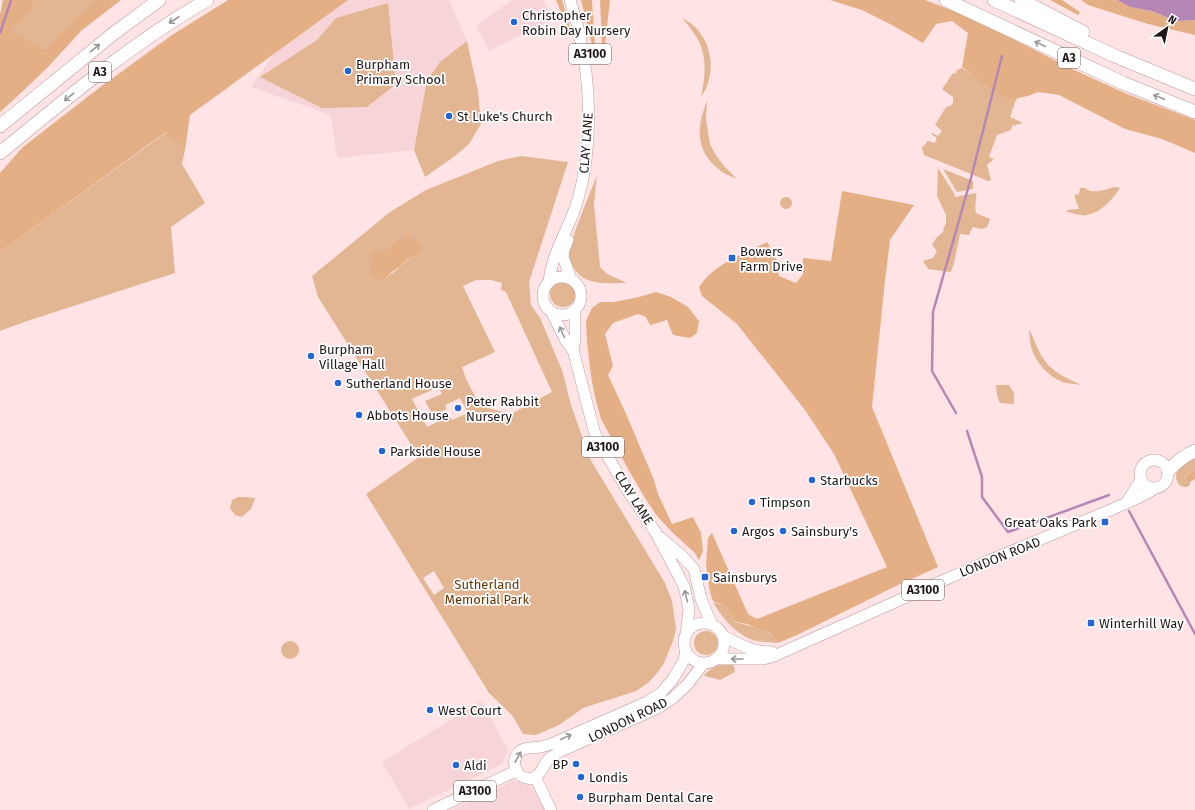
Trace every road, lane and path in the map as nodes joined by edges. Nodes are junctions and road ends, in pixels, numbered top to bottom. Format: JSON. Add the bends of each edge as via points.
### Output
{"nodes":[{"id":1,"x":160,"y":0,"type":"edge"},
{"id":2,"x":207,"y":0,"type":"edge"},
{"id":3,"x":570,"y":0,"type":"edge"},
{"id":4,"x":577,"y":0,"type":"edge"},
{"id":5,"x":946,"y":0,"type":"edge"},
{"id":6,"x":994,"y":0,"type":"edge"},
{"id":7,"x":1021,"y":0,"type":"edge"},
{"id":8,"x":1180,"y":83,"type":"junction"},
{"id":9,"x":1195,"y":89,"type":"edge"},
{"id":10,"x":1195,"y":112,"type":"edge"},
{"id":11,"x":0,"y":126,"type":"edge"},
{"id":12,"x":0,"y":154,"type":"edge"},
{"id":13,"x":571,"y":279,"type":"junction"},
{"id":14,"x":549,"y":282,"type":"junction"},
{"id":15,"x":575,"y":310,"type":"junction"},
{"id":16,"x":552,"y":313,"type":"junction"},
{"id":17,"x":573,"y":350,"type":"junction"},
{"id":18,"x":1195,"y":451,"type":"edge"},
{"id":19,"x":1168,"y":471,"type":"junction"},
{"id":20,"x":1141,"y":480,"type":"junction"},
{"id":21,"x":1154,"y":489,"type":"junction"},
{"id":22,"x":1126,"y":503,"type":"junction"},
{"id":23,"x":656,"y":533,"type":"junction"},
{"id":24,"x":712,"y":625,"type":"junction"},
{"id":25,"x":686,"y":635,"type":"junction"},
{"id":26,"x":723,"y":636,"type":"junction"},
{"id":27,"x":785,"y":650,"type":"junction"},
{"id":28,"x":686,"y":651,"type":"junction"},
{"id":29,"x":716,"y":659,"type":"junction"},
{"id":30,"x":704,"y":662,"type":"junction"},
{"id":31,"x":530,"y":749,"type":"junction"},
{"id":32,"x":544,"y":765,"type":"junction"},
{"id":33,"x":516,"y":771,"type":"junction"},
{"id":34,"x":535,"y":777,"type":"junction"},
{"id":35,"x":433,"y":810,"type":"edge"},
{"id":36,"x":551,"y":810,"type":"edge"}],
"edges":[{"from":11,"to":1,"type":"highway","number":"A3","one_way":true,"via":[[113,34]]},
{"from":2,"to":12,"type":"highway","number":"A3","one_way":true,"via":[[110,64]]},
{"from":3,"to":14,"type":"main road","name":"CLAY LANE","number":"A3100","via":[[585,67],[588,105],[586,169],[578,200],[556,250]]},
{"from":4,"to":13,"type":"main road","name":"CLAY LANE","number":"A3100","via":[[592,64],[595,123],[586,195],[564,250],[563,257]]},
{"from":10,"to":5,"type":"highway","number":"A3","one_way":true,"via":[[1123,83]]},
{"from":6,"to":8,"type":"highway","number":"A3"},
{"from":7,"to":8,"type":"highway"},
{"from":8,"to":9,"type":"highway","number":"A3"},
{"from":13,"to":14,"type":"main road","via":[[559,277]]},
{"from":13,"to":15,"type":"main road","name":"CLAY LANE","number":"A3100","via":[[580,290],[580,300]]},
{"from":14,"to":16,"type":"main road","name":"CLAY LANE","number":"A3100","via":[[543,291],[543,298],[544,304]]},
{"from":15,"to":16,"type":"main road","via":[[567,315]]},
{"from":15,"to":17,"type":"main road","name":"CLAY LANE","number":"A3100"},
{"from":17,"to":16,"type":"main road","name":"CLAY LANE","number":"A3100","one_way":true},
{"from":17,"to":23,"type":"main road","name":"CLAY LANE","number":"A3100","via":[[596,434],[626,488]]},
{"from":18,"to":19,"type":"highway","via":[[1178,460]]},
{"from":19,"to":20,"type":"main road","via":[[1160,461],[1148,461],[1141,468]]},
{"from":19,"to":21,"type":"main road","via":[[1168,479],[1160,488]]},
{"from":20,"to":21,"type":"main road"},
{"from":20,"to":22,"type":"main road"},
{"from":21,"to":22,"type":"main road","name":"LONDON ROAD","number":"A3100"},
{"from":22,"to":27,"type":"main road","name":"LONDON ROAD","number":"A3100"},
{"from":23,"to":24,"type":"main road","name":"CLAY LANE","number":"A3100","via":[[694,569]]},
{"from":25,"to":23,"type":"main road","name":"CLAY LANE","number":"A3100","one_way":true,"via":[[690,609],[684,586]]},
{"from":24,"to":25,"type":"main road","via":[[700,623]]},
{"from":24,"to":26,"type":"main road","name":"LONDON ROAD","via":[[717,627]]},
{"from":25,"to":28,"type":"main road","name":"LONDON ROAD"},
{"from":26,"to":27,"type":"main road","name":"LONDON ROAD","via":[[750,649],[772,652]]},
{"from":26,"to":29,"type":"main road","via":[[723,648]]},
{"from":27,"to":29,"type":"main road","name":"LONDON ROAD","one_way":true,"via":[[763,659]]},
{"from":28,"to":30,"type":"main road","via":[[693,659]]},
{"from":31,"to":28,"type":"main road","name":"LONDON ROAD","one_way":true,"via":[[556,742],[647,702],[666,689],[684,660]]},
{"from":29,"to":30,"type":"main road","name":"LONDON ROAD"},
{"from":30,"to":32,"type":"main road","name":"LONDON ROAD","via":[[687,685],[658,708],[561,751]]},
{"from":31,"to":32,"type":"main road","via":[[539,752]]},
{"from":33,"to":31,"type":"main road","name":"LONDON ROAD","one_way":true,"via":[[514,763],[517,755],[522,750]]},
{"from":32,"to":34,"type":"main road","name":"LONDON ROAD"},
{"from":33,"to":34,"type":"main road","via":[[524,778]]},
{"from":33,"to":35,"type":"main road","number":"A3100"},
{"from":34,"to":36,"type":"main road"}]}
